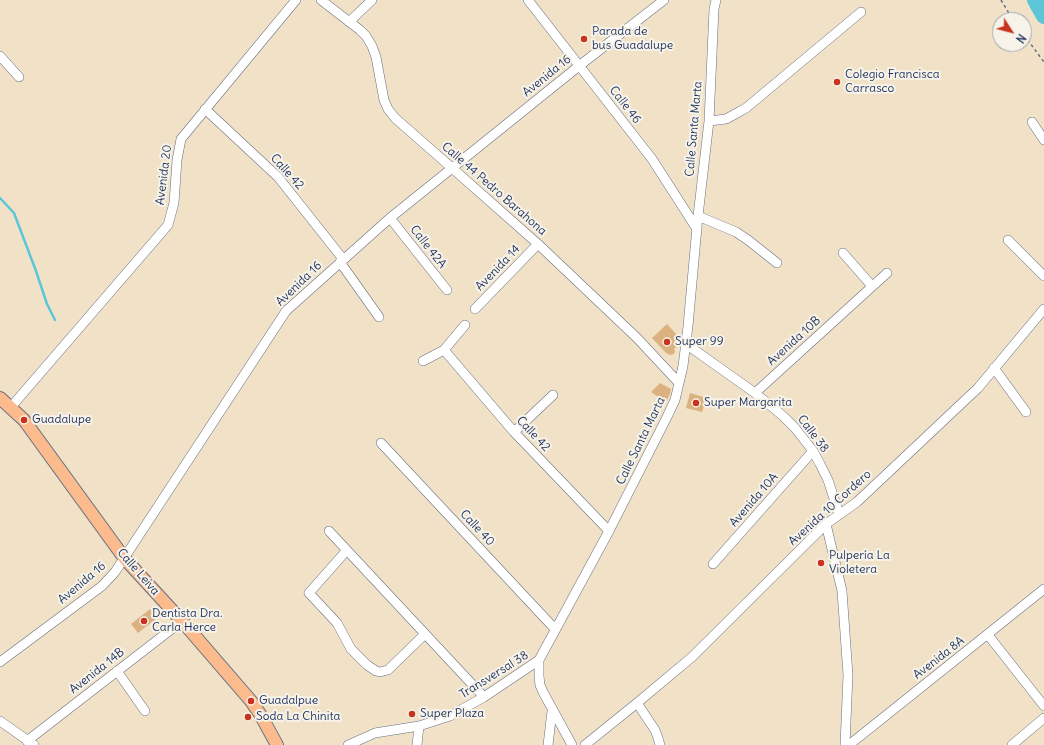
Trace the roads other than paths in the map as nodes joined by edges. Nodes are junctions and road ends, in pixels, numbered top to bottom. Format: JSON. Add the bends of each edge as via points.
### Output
{"nodes":[{"id":1,"x":296,"y":0,"type":"edge"},
{"id":2,"x":321,"y":0,"type":"edge"},
{"id":3,"x":372,"y":0,"type":"edge"},
{"id":4,"x":528,"y":0,"type":"edge"},
{"id":5,"x":664,"y":0,"type":"edge"},
{"id":6,"x":716,"y":0,"type":"edge"},
{"id":7,"x":861,"y":12,"type":"dead end"},
{"id":8,"x":349,"y":22,"type":"junction"},
{"id":9,"x":0,"y":56,"type":"edge"},
{"id":10,"x":579,"y":66,"type":"junction"},
{"id":11,"x":19,"y":77,"type":"dead end"},
{"id":12,"x":205,"y":109,"type":"junction"},
{"id":13,"x":709,"y":121,"type":"junction"},
{"id":14,"x":1032,"y":122,"type":"dead end"},
{"id":15,"x":1044,"y":140,"type":"edge"},
{"id":16,"x":452,"y":168,"type":"junction"},
{"id":17,"x":698,"y":216,"type":"junction"},
{"id":18,"x":390,"y":218,"type":"junction"},
{"id":19,"x":697,"y":229,"type":"junction"},
{"id":20,"x":1008,"y":240,"type":"dead end"},
{"id":21,"x":538,"y":244,"type":"junction"},
{"id":22,"x":843,"y":253,"type":"dead end"},
{"id":23,"x":342,"y":260,"type":"junction"},
{"id":24,"x":777,"y":263,"type":"dead end"},
{"id":25,"x":887,"y":273,"type":"dead end"},
{"id":26,"x":1044,"y":276,"type":"edge"},
{"id":27,"x":872,"y":286,"type":"junction"},
{"id":28,"x":447,"y":290,"type":"dead end"},
{"id":29,"x":475,"y":309,"type":"dead end"},
{"id":30,"x":1044,"y":309,"type":"edge"},
{"id":31,"x":379,"y":317,"type":"dead end"},
{"id":32,"x":465,"y":325,"type":"dead end"},
{"id":33,"x":686,"y":344,"type":"junction"},
{"id":34,"x":444,"y":350,"type":"junction"},
{"id":35,"x":423,"y":361,"type":"dead end"},
{"id":36,"x":994,"y":368,"type":"junction"},
{"id":37,"x":679,"y":383,"type":"junction"},
{"id":38,"x":755,"y":393,"type":"junction"},
{"id":39,"x":553,"y":395,"type":"dead end"},
{"id":40,"x":0,"y":398,"type":"edge"},
{"id":41,"x":11,"y":407,"type":"junction"},
{"id":42,"x":1026,"y":412,"type":"dead end"},
{"id":43,"x":514,"y":432,"type":"junction"},
{"id":44,"x":381,"y":443,"type":"dead end"},
{"id":45,"x":813,"y":451,"type":"junction"},
{"id":46,"x":839,"y":514,"type":"junction"},
{"id":47,"x":826,"y":524,"type":"junction"},
{"id":48,"x":329,"y":531,"type":"dead end"},
{"id":49,"x":609,"y":532,"type":"junction"},
{"id":50,"x":347,"y":550,"type":"junction"},
{"id":51,"x":125,"y":559,"type":"junction"},
{"id":52,"x":713,"y":564,"type":"dead end"},
{"id":53,"x":1044,"y":589,"type":"edge"},
{"id":54,"x":310,"y":593,"type":"junction"},
{"id":55,"x":303,"y":600,"type":"dead end"},
{"id":56,"x":182,"y":621,"type":"junction"},
{"id":57,"x":556,"y":629,"type":"junction"},
{"id":58,"x":425,"y":634,"type":"junction"},
{"id":59,"x":988,"y":635,"type":"junction"},
{"id":60,"x":539,"y":660,"type":"junction"},
{"id":61,"x":0,"y":662,"type":"edge"},
{"id":62,"x":117,"y":671,"type":"junction"},
{"id":63,"x":484,"y":697,"type":"junction"},
{"id":64,"x":637,"y":703,"type":"junction"},
{"id":65,"x":1044,"y":706,"type":"edge"},
{"id":66,"x":146,"y":711,"type":"dead end"},
{"id":67,"x":552,"y":711,"type":"junction"},
{"id":68,"x":1044,"y":718,"type":"edge"},
{"id":69,"x":0,"y":721,"type":"edge"},
{"id":70,"x":419,"y":726,"type":"junction"},
{"id":71,"x":31,"y":743,"type":"edge"},
{"id":72,"x":277,"y":745,"type":"edge"},
{"id":73,"x":348,"y":745,"type":"edge"},
{"id":74,"x":417,"y":745,"type":"edge"},
{"id":75,"x":548,"y":745,"type":"edge"},
{"id":76,"x":572,"y":745,"type":"edge"},
{"id":77,"x":585,"y":745,"type":"edge"},
{"id":78,"x":660,"y":745,"type":"edge"},
{"id":79,"x":845,"y":745,"type":"edge"},
{"id":80,"x":849,"y":745,"type":"edge"},
{"id":81,"x":1012,"y":745,"type":"edge"}],
"edges":[{"from":1,"to":12,"type":"street","name":"Avenida 20"},
{"from":2,"to":8,"type":"street","name":"Calle 44 Pedro Barahona"},
{"from":3,"to":8,"type":"street"},
{"from":4,"to":10,"type":"street","name":"Calle 46"},
{"from":5,"to":10,"type":"street","name":"Avenida 16"},
{"from":6,"to":13,"type":"street","name":"Calle Santa Marta"},
{"from":7,"to":13,"type":"street","via":[[746,108],[726,119]]},
{"from":8,"to":16,"type":"street","name":"Calle 44 Pedro Barahona","via":[[366,36],[372,46],[384,100],[395,118]]},
{"from":9,"to":11,"type":"street"},
{"from":10,"to":16,"type":"street","name":"Avenida 16"},
{"from":10,"to":19,"type":"street","name":"Calle 46","via":[[652,159]]},
{"from":12,"to":23,"type":"street","name":"Calle 42","via":[[278,177]]},
{"from":12,"to":41,"type":"street","name":"Avenida 20","via":[[180,139],[174,203],[168,225]]},
{"from":13,"to":17,"type":"street","name":"Calle Santa Marta"},
{"from":14,"to":15,"type":"street"},
{"from":16,"to":18,"type":"street","name":"Avenida 16"},
{"from":16,"to":21,"type":"street","name":"Calle 44 Pedro Barahona"},
{"from":17,"to":19,"type":"street","name":"Calle Santa Marta"},
{"from":17,"to":24,"type":"street","via":[[736,232]]},
{"from":18,"to":23,"type":"street","name":"Avenida 16"},
{"from":18,"to":28,"type":"street","name":"Calle 42A"},
{"from":19,"to":33,"type":"street","name":"Calle Santa Marta"},
{"from":20,"to":26,"type":"street"},
{"from":21,"to":29,"type":"street","name":"Avenida 14"},
{"from":21,"to":37,"type":"street","name":"Calle 44 Pedro Barahona","via":[[637,338]]},
{"from":22,"to":27,"type":"street"},
{"from":23,"to":31,"type":"street","name":"Calle 42"},
{"from":23,"to":51,"type":"street","name":"Avenida 16","via":[[286,310]]},
{"from":25,"to":27,"type":"street","name":"Avenida 10B"},
{"from":27,"to":38,"type":"street","name":"Avenida 10B"},
{"from":30,"to":36,"type":"street","name":"Avenida 10 Cordero"},
{"from":32,"to":34,"type":"street"},
{"from":33,"to":37,"type":"street","name":"Calle Santa Marta"},
{"from":33,"to":38,"type":"street","name":"Calle 38"},
{"from":34,"to":35,"type":"street"},
{"from":34,"to":43,"type":"street","name":"Calle 42"},
{"from":36,"to":42,"type":"street"},
{"from":36,"to":46,"type":"street","name":"Avenida 10 Cordero","via":[[978,388],[857,502]]},
{"from":37,"to":49,"type":"street","name":"Calle Santa Marta","via":[[666,420]]},
{"from":38,"to":45,"type":"street","name":"Calle 38","via":[[795,428]]},
{"from":39,"to":43,"type":"street"},
{"from":40,"to":41,"type":"main road","name":"Calle Leiva"},
{"from":41,"to":51,"type":"main road","name":"Calle Leiva","via":[[24,420]]},
{"from":43,"to":49,"type":"street","name":"Calle 42"},
{"from":44,"to":57,"type":"street","name":"Calle 40"},
{"from":45,"to":46,"type":"street","name":"Calle 38","via":[[828,480]]},
{"from":45,"to":52,"type":"street","name":"Avenida 10A"},
{"from":46,"to":47,"type":"street","name":"Avenida 10 Cordero"},
{"from":47,"to":64,"type":"street","name":"Avenida 10 Cordero","via":[[692,657]]},
{"from":47,"to":79,"type":"street","via":[[842,591],[848,675]]},
{"from":48,"to":50,"type":"street"},
{"from":49,"to":57,"type":"street","name":"Calle Santa Marta"},
{"from":50,"to":54,"type":"street"},
{"from":50,"to":58,"type":"street"},
{"from":51,"to":56,"type":"main road","name":"Calle Leiva"},
{"from":51,"to":61,"type":"street","name":"Avenida 16","via":[[102,586]]},
{"from":53,"to":59,"type":"street","name":"Avenida 8A"},
{"from":54,"to":55,"type":"street"},
{"from":54,"to":58,"type":"street","via":[[337,623],[351,649],[376,671],[388,670]]},
{"from":56,"to":62,"type":"street","name":"Avenida 14B"},
{"from":56,"to":72,"type":"main road","name":"Calle Leiva","via":[[251,701]]},
{"from":57,"to":60,"type":"street","name":"Calle Santa Marta"},
{"from":58,"to":63,"type":"street"},
{"from":59,"to":65,"type":"street"},
{"from":59,"to":80,"type":"street","name":"Avenida 8A"},
{"from":60,"to":63,"type":"street","name":"Transversal 38"},
{"from":60,"to":67,"type":"street","via":[[540,685]]},
{"from":62,"to":66,"type":"street"},
{"from":62,"to":71,"type":"street","name":"Avenida 14B"},
{"from":63,"to":70,"type":"street","name":"Transversal 38","via":[[450,716]]},
{"from":64,"to":77,"type":"street","name":"Avenida 10 Cordero"},
{"from":64,"to":78,"type":"street","via":[[655,730]]},
{"from":67,"to":75,"type":"street"},
{"from":67,"to":76,"type":"street"},
{"from":68,"to":81,"type":"street"},
{"from":69,"to":71,"type":"street"},
{"from":70,"to":73,"type":"street","name":"Transversal 38","via":[[375,733]]},
{"from":70,"to":74,"type":"street"}]}
